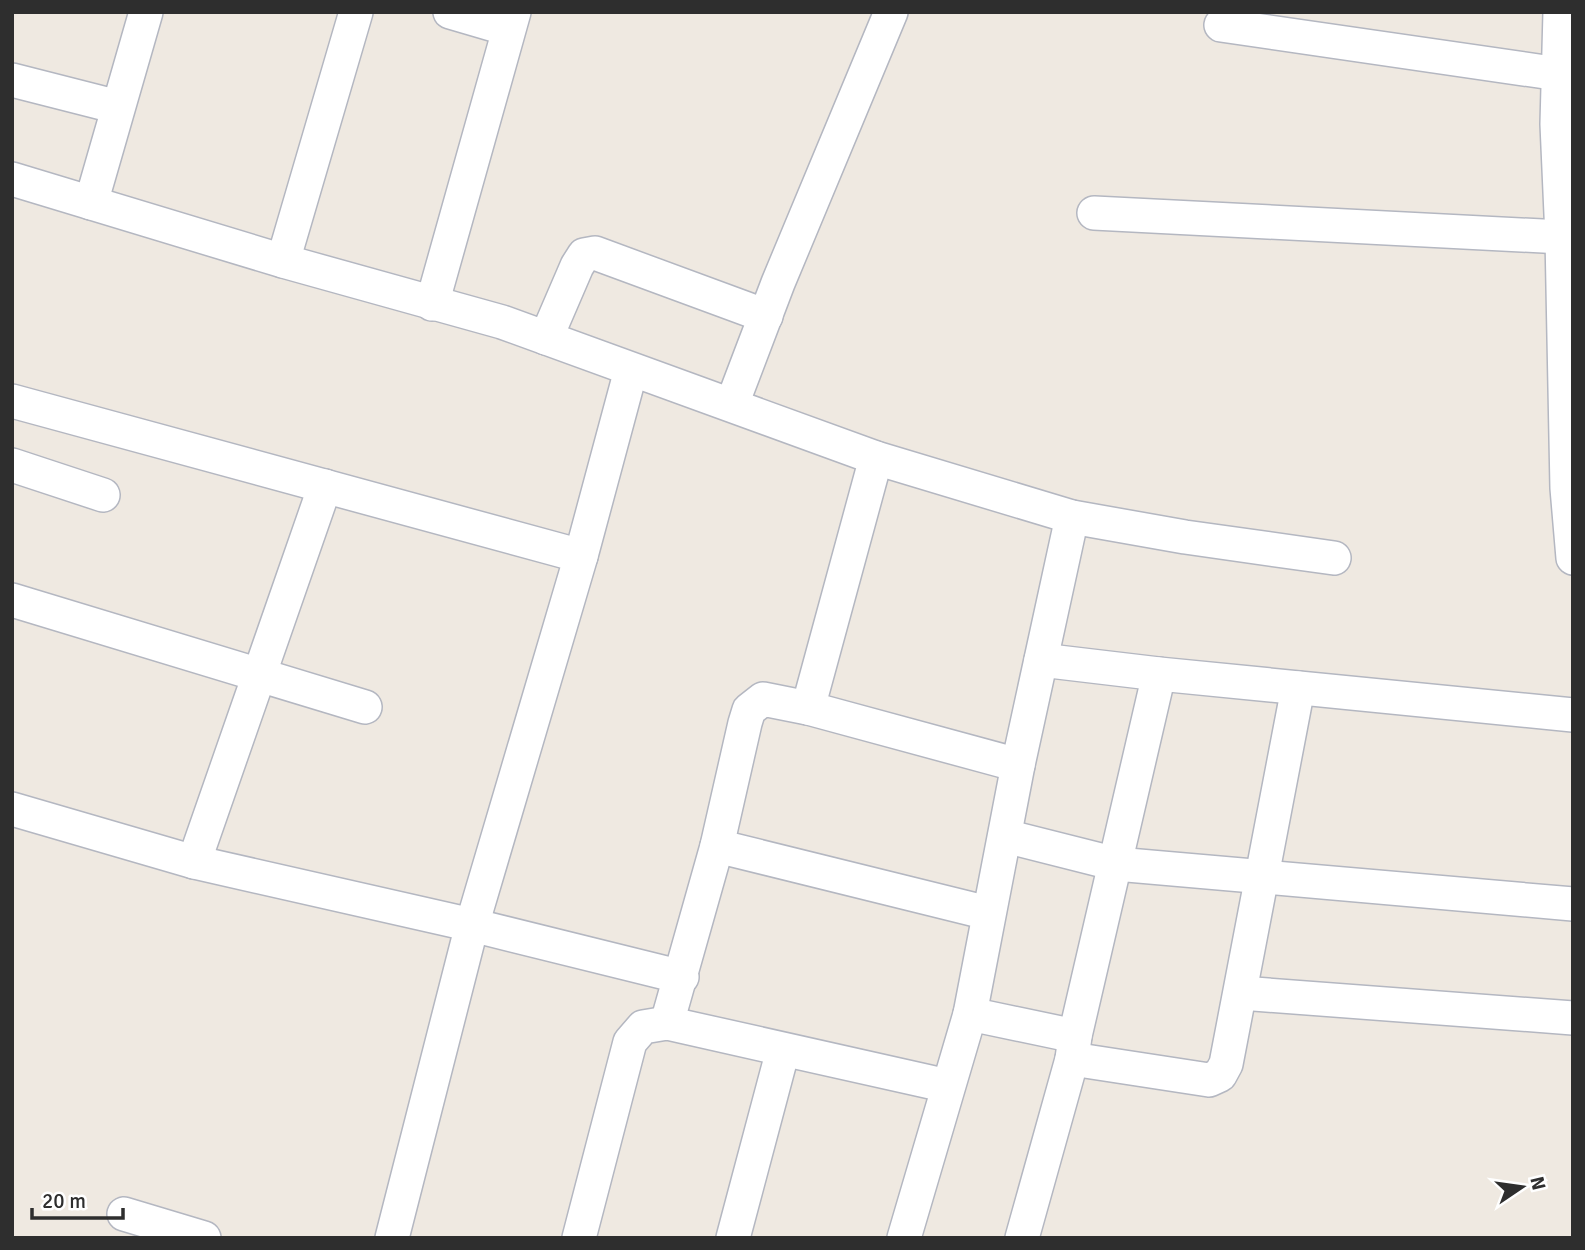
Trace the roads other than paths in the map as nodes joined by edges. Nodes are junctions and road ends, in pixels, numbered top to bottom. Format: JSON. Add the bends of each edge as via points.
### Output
{"nodes":[{"id":1,"x":146,"y":12,"type":"edge"},
{"id":2,"x":356,"y":12,"type":"edge"},
{"id":3,"x":450,"y":12,"type":"edge"},
{"id":4,"x":891,"y":12,"type":"edge"},
{"id":5,"x":1560,"y":12,"type":"edge"},
{"id":6,"x":511,"y":21,"type":"edge"},
{"id":7,"x":1221,"y":25,"type":"dead end"},
{"id":8,"x":1559,"y":74,"type":"junction"},
{"id":9,"x":12,"y":80,"type":"edge"},
{"id":10,"x":118,"y":107,"type":"junction"},
{"id":11,"x":1565,"y":127,"type":"edge"},
{"id":12,"x":12,"y":179,"type":"edge"},
{"id":13,"x":91,"y":203,"type":"junction"},
{"id":14,"x":1094,"y":213,"type":"dead end"},
{"id":15,"x":1562,"y":237,"type":"junction"},
{"id":16,"x":283,"y":261,"type":"junction"},
{"id":17,"x":432,"y":304,"type":"junction"},
{"id":18,"x":766,"y":316,"type":"junction"},
{"id":19,"x":547,"y":338,"type":"junction"},
{"id":20,"x":631,"y":370,"type":"junction"},
{"id":21,"x":12,"y":401,"type":"edge"},
{"id":22,"x":732,"y":404,"type":"junction"},
{"id":23,"x":1569,"y":445,"type":"edge"},
{"id":24,"x":876,"y":458,"type":"junction"},
{"id":25,"x":12,"y":465,"type":"edge"},
{"id":26,"x":325,"y":486,"type":"junction"},
{"id":27,"x":103,"y":495,"type":"dead end"},
{"id":28,"x":1072,"y":517,"type":"junction"},
{"id":29,"x":581,"y":556,"type":"junction"},
{"id":30,"x":1334,"y":558,"type":"dead end"},
{"id":31,"x":1573,"y":558,"type":"edge"},
{"id":32,"x":12,"y":600,"type":"edge"},
{"id":33,"x":1041,"y":660,"type":"junction"},
{"id":34,"x":1159,"y":674,"type":"junction"},
{"id":35,"x":261,"y":675,"type":"junction"},
{"id":36,"x":1298,"y":688,"type":"junction"},
{"id":37,"x":365,"y":707,"type":"dead end"},
{"id":38,"x":808,"y":708,"type":"junction"},
{"id":39,"x":1573,"y":715,"type":"edge"},
{"id":40,"x":1018,"y":765,"type":"junction"},
{"id":41,"x":12,"y":809,"type":"edge"},
{"id":42,"x":1005,"y":836,"type":"junction"},
{"id":43,"x":717,"y":846,"type":"junction"},
{"id":44,"x":194,"y":862,"type":"junction"},
{"id":45,"x":1116,"y":864,"type":"junction"},
{"id":46,"x":1263,"y":878,"type":"junction"},
{"id":47,"x":1573,"y":904,"type":"edge"},
{"id":48,"x":988,"y":913,"type":"junction"},
{"id":49,"x":472,"y":925,"type":"junction"},
{"id":50,"x":682,"y":977,"type":"junction"},
{"id":51,"x":1241,"y":993,"type":"junction"},
{"id":52,"x":970,"y":1014,"type":"junction"},
{"id":53,"x":1573,"y":1018,"type":"edge"},
{"id":54,"x":667,"y":1023,"type":"junction"},
{"id":55,"x":1073,"y":1047,"type":"junction"},
{"id":56,"x":783,"y":1050,"type":"junction"},
{"id":57,"x":948,"y":1086,"type":"junction"},
{"id":58,"x":124,"y":1213,"type":"dead end"},
{"id":59,"x":199,"y":1237,"type":"edge"},
{"id":60,"x":392,"y":1238,"type":"edge"},
{"id":61,"x":579,"y":1238,"type":"edge"},
{"id":62,"x":733,"y":1238,"type":"edge"},
{"id":63,"x":904,"y":1238,"type":"edge"},
{"id":64,"x":1021,"y":1238,"type":"edge"}],
"edges":[{"from":1,"to":10,"type":"street"},
{"from":2,"to":16,"type":"street"},
{"from":3,"to":6,"type":"street"},
{"from":4,"to":18,"type":"street"},
{"from":5,"to":8,"type":"street"},
{"from":6,"to":17,"type":"street"},
{"from":7,"to":8,"type":"street"},
{"from":8,"to":11,"type":"street"},
{"from":9,"to":10,"type":"street"},
{"from":10,"to":13,"type":"street"},
{"from":11,"to":15,"type":"street"},
{"from":12,"to":13,"type":"street"},
{"from":13,"to":16,"type":"street"},
{"from":14,"to":15,"type":"street"},
{"from":15,"to":23,"type":"street"},
{"from":16,"to":17,"type":"street"},
{"from":17,"to":19,"type":"street"},
{"from":18,"to":19,"type":"street","via":[[595,253],[584,255],[577,266]]},
{"from":18,"to":22,"type":"street"},
{"from":19,"to":20,"type":"street"},
{"from":20,"to":22,"type":"street"},
{"from":20,"to":29,"type":"street"},
{"from":21,"to":26,"type":"street"},
{"from":22,"to":24,"type":"street"},
{"from":23,"to":31,"type":"street","via":[[1567,500]]},
{"from":24,"to":28,"type":"street"},
{"from":24,"to":38,"type":"street"},
{"from":25,"to":27,"type":"street"},
{"from":26,"to":29,"type":"street"},
{"from":26,"to":35,"type":"street"},
{"from":28,"to":30,"type":"street"},
{"from":28,"to":33,"type":"street"},
{"from":29,"to":49,"type":"street"},
{"from":32,"to":35,"type":"street"},
{"from":33,"to":34,"type":"street"},
{"from":33,"to":40,"type":"street"},
{"from":34,"to":36,"type":"street"},
{"from":34,"to":45,"type":"street"},
{"from":35,"to":37,"type":"street"},
{"from":35,"to":44,"type":"street"},
{"from":36,"to":39,"type":"street"},
{"from":36,"to":46,"type":"street"},
{"from":38,"to":40,"type":"street"},
{"from":38,"to":43,"type":"street","via":[[763,699],[749,710]]},
{"from":40,"to":42,"type":"street"},
{"from":41,"to":44,"type":"street"},
{"from":42,"to":45,"type":"street"},
{"from":42,"to":48,"type":"street"},
{"from":43,"to":48,"type":"street"},
{"from":43,"to":50,"type":"street"},
{"from":44,"to":49,"type":"street"},
{"from":45,"to":46,"type":"street"},
{"from":45,"to":55,"type":"street"},
{"from":46,"to":47,"type":"street"},
{"from":46,"to":51,"type":"street"},
{"from":48,"to":52,"type":"street"},
{"from":49,"to":50,"type":"street"},
{"from":49,"to":60,"type":"street"},
{"from":50,"to":54,"type":"street"},
{"from":51,"to":53,"type":"street"},
{"from":51,"to":55,"type":"street","via":[[1226,1064],[1220,1075],[1209,1080]]},
{"from":52,"to":55,"type":"street"},
{"from":52,"to":57,"type":"street"},
{"from":54,"to":56,"type":"street"},
{"from":54,"to":61,"type":"street","via":[[643,1027],[630,1042]]},
{"from":55,"to":64,"type":"street"},
{"from":56,"to":57,"type":"street"},
{"from":56,"to":62,"type":"street"},
{"from":57,"to":63,"type":"street"},
{"from":58,"to":59,"type":"street"}]}
